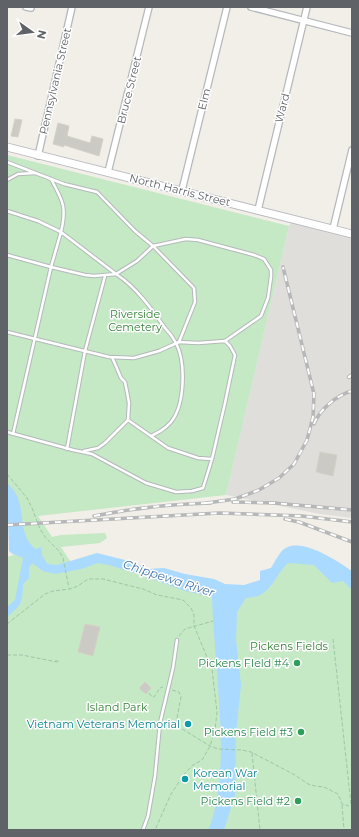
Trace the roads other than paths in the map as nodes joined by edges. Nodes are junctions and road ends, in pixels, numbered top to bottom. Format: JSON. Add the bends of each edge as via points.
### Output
{"nodes":[{"id":1,"x":26,"y":7,"type":"edge"},
{"id":2,"x":31,"y":7,"type":"edge"},
{"id":3,"x":72,"y":7,"type":"edge"},
{"id":4,"x":149,"y":7,"type":"edge"},
{"id":5,"x":227,"y":7,"type":"edge"},
{"id":6,"x":252,"y":7,"type":"edge"},
{"id":7,"x":307,"y":7,"type":"edge"},
{"id":8,"x":304,"y":20,"type":"junction"},
{"id":9,"x":352,"y":33,"type":"edge"},
{"id":10,"x":7,"y":147,"type":"edge"},
{"id":11,"x":352,"y":150,"type":"edge"},
{"id":12,"x":38,"y":156,"type":"junction"},
{"id":13,"x":7,"y":162,"type":"edge"},
{"id":14,"x":108,"y":172,"type":"junction"},
{"id":15,"x":35,"y":173,"type":"junction"},
{"id":16,"x":51,"y":179,"type":"junction"},
{"id":17,"x":7,"y":180,"type":"edge"},
{"id":18,"x":182,"y":190,"type":"junction"},
{"id":19,"x":258,"y":210,"type":"junction"},
{"id":20,"x":7,"y":211,"type":"edge"},
{"id":21,"x":332,"y":229,"type":"junction"},
{"id":22,"x":61,"y":232,"type":"junction"},
{"id":23,"x":352,"y":234,"type":"edge"},
{"id":24,"x":152,"y":246,"type":"junction"},
{"id":25,"x":7,"y":256,"type":"edge"},
{"id":26,"x":51,"y":267,"type":"junction"},
{"id":27,"x":116,"y":274,"type":"junction"},
{"id":28,"x":105,"y":276,"type":"junction"},
{"id":29,"x":7,"y":332,"type":"edge"},
{"id":30,"x":34,"y":339,"type":"junction"},
{"id":31,"x":225,"y":341,"type":"junction"},
{"id":32,"x":177,"y":343,"type":"junction"},
{"id":33,"x":85,"y":351,"type":"junction"},
{"id":34,"x":112,"y":357,"type":"junction"},
{"id":35,"x":352,"y":375,"type":"edge"},
{"id":36,"x":348,"y":377,"type":"dead end"},
{"id":37,"x":128,"y":420,"type":"junction"},
{"id":38,"x":7,"y":432,"type":"edge"},
{"id":39,"x":13,"y":434,"type":"junction"},
{"id":40,"x":151,"y":436,"type":"junction"},
{"id":41,"x":67,"y":449,"type":"junction"},
{"id":42,"x":81,"y":452,"type":"junction"},
{"id":43,"x":212,"y":459,"type":"junction"},
{"id":44,"x":177,"y":640,"type":"road end"},
{"id":45,"x":142,"y":830,"type":"edge"}],
"edges":[{"from":1,"to":2,"type":"street"},
{"from":3,"to":12,"type":"street","name":"Pennsylvania Street"},
{"from":4,"to":14,"type":"street","name":"Bruce Street"},
{"from":5,"to":18,"type":"street","name":"Elm"},
{"from":6,"to":8,"type":"street"},
{"from":7,"to":8,"type":"street","name":"Ward"},
{"from":8,"to":9,"type":"street"},
{"from":8,"to":19,"type":"street","name":"Ward"},
{"from":10,"to":12,"type":"street","name":"North Harris Street"},
{"from":11,"to":21,"type":"street"},
{"from":12,"to":14,"type":"street","name":"North Harris Street"},
{"from":13,"to":15,"type":"lane"},
{"from":14,"to":18,"type":"street","name":"North Harris Street"},
{"from":15,"to":16,"type":"lane"},
{"from":15,"to":17,"type":"lane","via":[[18,174]]},
{"from":16,"to":22,"type":"lane","via":[[63,202],[64,219]]},
{"from":16,"to":24,"type":"lane","via":[[97,192]]},
{"from":18,"to":19,"type":"street","name":"North Harris Street"},
{"from":19,"to":21,"type":"street","name":"North Harris Street"},
{"from":20,"to":22,"type":"lane"},
{"from":21,"to":23,"type":"street","name":"North Harris Street"},
{"from":22,"to":26,"type":"lane"},
{"from":22,"to":27,"type":"lane"},
{"from":24,"to":27,"type":"lane","via":[[138,261]]},
{"from":24,"to":31,"type":"lane","via":[[186,239],[198,240],[264,259],[271,270],[271,277],[268,298],[261,316]]},
{"from":24,"to":32,"type":"lane","via":[[194,288],[195,302]]},
{"from":25,"to":26,"type":"lane"},
{"from":26,"to":28,"type":"lane","via":[[84,275]]},
{"from":26,"to":30,"type":"lane"},
{"from":27,"to":28,"type":"lane"},
{"from":27,"to":32,"type":"lane","via":[[126,280],[142,297]]},
{"from":28,"to":33,"type":"lane"},
{"from":29,"to":30,"type":"lane"},
{"from":30,"to":33,"type":"lane"},
{"from":30,"to":39,"type":"lane"},
{"from":31,"to":32,"type":"lane"},
{"from":31,"to":43,"type":"lane","via":[[235,355]]},
{"from":32,"to":34,"type":"lane","via":[[134,358]]},
{"from":32,"to":40,"type":"lane","via":[[182,364],[182,395],[172,421],[162,431]]},
{"from":33,"to":34,"type":"lane"},
{"from":33,"to":41,"type":"lane"},
{"from":34,"to":37,"type":"lane","via":[[126,387]]},
{"from":35,"to":36,"type":"lane"},
{"from":37,"to":40,"type":"lane"},
{"from":37,"to":42,"type":"lane","via":[[98,448]]},
{"from":38,"to":39,"type":"lane"},
{"from":39,"to":41,"type":"lane"},
{"from":40,"to":43,"type":"lane","via":[[162,445],[180,453]]},
{"from":41,"to":42,"type":"lane"},
{"from":42,"to":43,"type":"lane","via":[[92,454],[146,483],[176,492],[203,488]]},
{"from":44,"to":45,"type":"lane","via":[[160,723],[156,776],[148,816]]}]}
